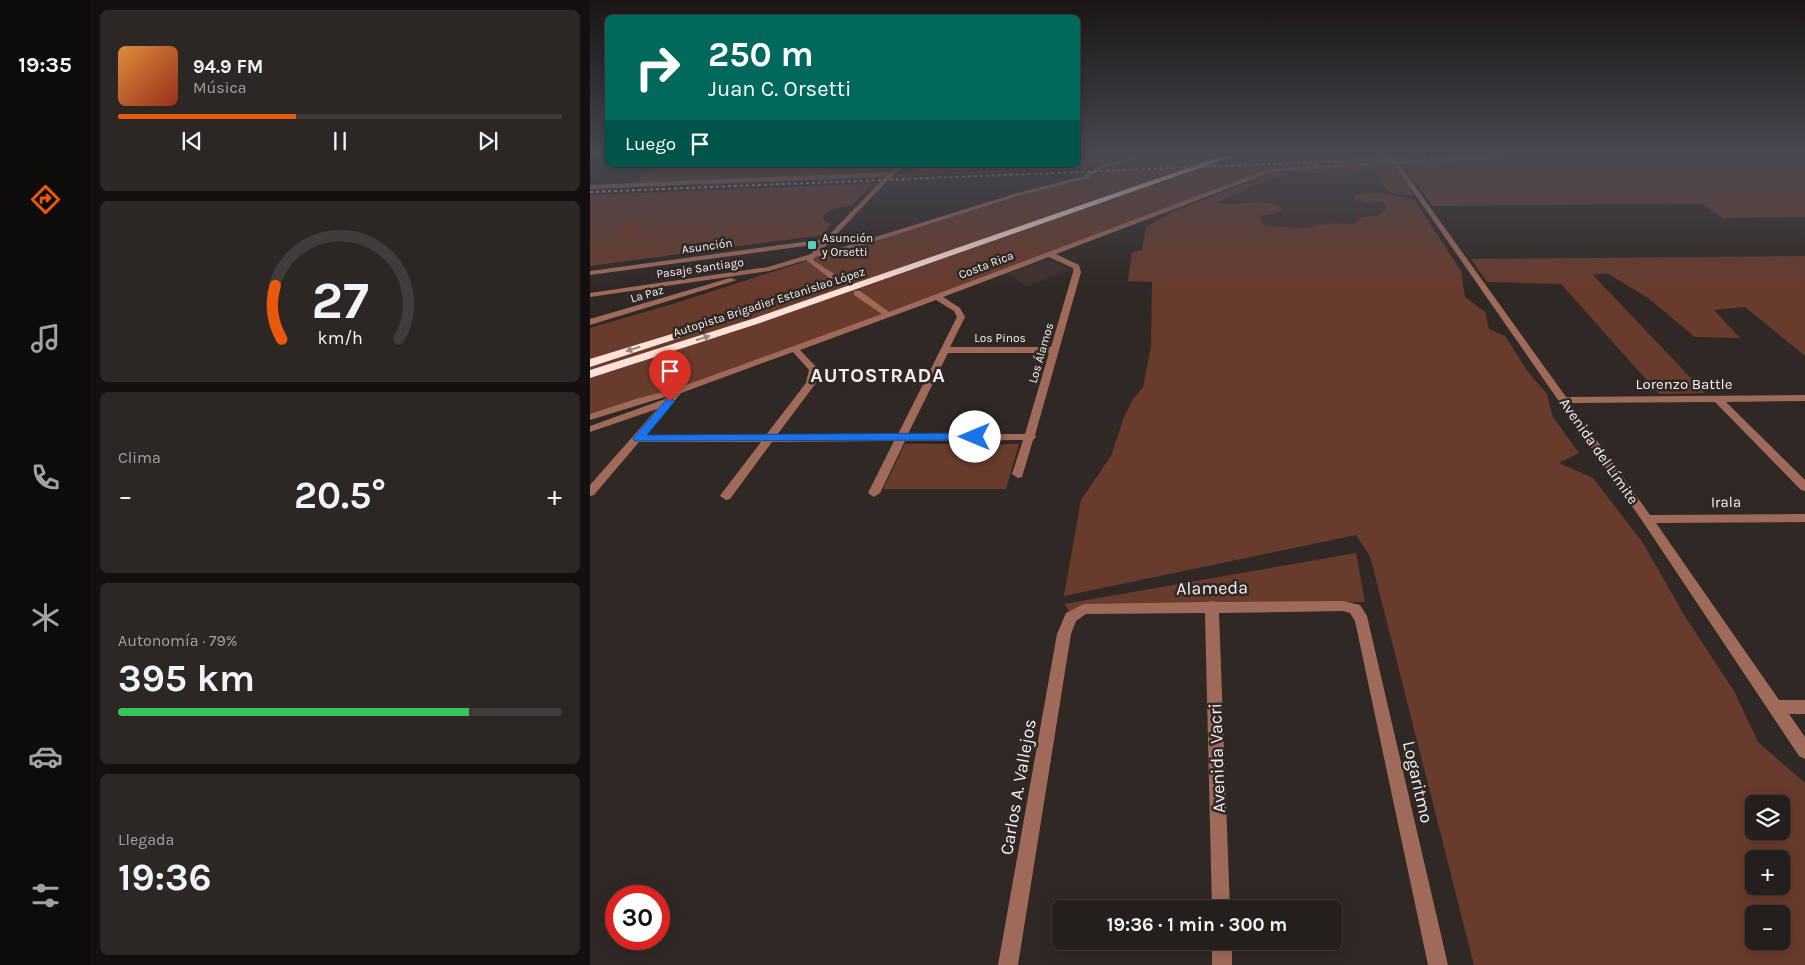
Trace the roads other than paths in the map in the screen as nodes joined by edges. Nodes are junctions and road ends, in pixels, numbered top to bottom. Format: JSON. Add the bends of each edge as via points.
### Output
{"nodes":[{"id":1,"x":869,"y":198,"type":"edge"},
{"id":2,"x":1008,"y":198,"type":"edge"},
{"id":3,"x":1088,"y":198,"type":"edge"},
{"id":4,"x":1112,"y":198,"type":"edge"},
{"id":5,"x":1197,"y":198,"type":"edge"},
{"id":6,"x":1420,"y":198,"type":"edge"},
{"id":7,"x":827,"y":241,"type":"junction"},
{"id":8,"x":1049,"y":254,"type":"junction"},
{"id":9,"x":720,"y":256,"type":"junction"},
{"id":10,"x":812,"y":256,"type":"junction"},
{"id":11,"x":768,"y":270,"type":"junction"},
{"id":12,"x":590,"y":273,"type":"edge"},
{"id":13,"x":713,"y":277,"type":"junction"},
{"id":14,"x":839,"y":281,"type":"tunnel mouth"},
{"id":15,"x":710,"y":287,"type":"junction"},
{"id":16,"x":857,"y":293,"type":"tunnel mouth"},
{"id":17,"x":590,"y":295,"type":"edge"},
{"id":18,"x":937,"y":297,"type":"junction"},
{"id":19,"x":887,"y":314,"type":"junction"},
{"id":20,"x":590,"y":321,"type":"edge"},
{"id":21,"x":795,"y":349,"type":"junction"},
{"id":22,"x":944,"y":350,"type":"junction"},
{"id":23,"x":1055,"y":350,"type":"junction"},
{"id":24,"x":590,"y":362,"type":"edge"},
{"id":25,"x":590,"y":374,"type":"edge"},
{"id":26,"x":678,"y":391,"type":"junction"},
{"id":27,"x":1805,"y":398,"type":"edge"},
{"id":28,"x":1718,"y":399,"type":"junction"},
{"id":29,"x":1563,"y":400,"type":"junction"},
{"id":30,"x":670,"y":401,"type":"junction"},
{"id":31,"x":590,"y":417,"type":"edge"},
{"id":32,"x":590,"y":429,"type":"edge"},
{"id":33,"x":1031,"y":436,"type":"junction"},
{"id":34,"x":902,"y":437,"type":"junction"},
{"id":35,"x":638,"y":439,"type":"junction"},
{"id":36,"x":769,"y":439,"type":"junction"},
{"id":37,"x":1018,"y":474,"type":"dead end"},
{"id":38,"x":1805,"y":488,"type":"edge"},
{"id":39,"x":590,"y":492,"type":"edge"},
{"id":40,"x":874,"y":493,"type":"dead end"},
{"id":41,"x":726,"y":496,"type":"dead end"},
{"id":42,"x":1805,"y":518,"type":"edge"},
{"id":43,"x":1647,"y":519,"type":"junction"},
{"id":44,"x":1212,"y":606,"type":"junction"},
{"id":45,"x":1355,"y":609,"type":"joint"},
{"id":46,"x":1071,"y":617,"type":"joint"},
{"id":47,"x":1774,"y":707,"type":"junction"},
{"id":48,"x":1805,"y":707,"type":"edge"},
{"id":49,"x":1805,"y":751,"type":"edge"},
{"id":50,"x":1221,"y":900,"type":"edge"},
{"id":51,"x":1222,"y":950,"type":"edge"},
{"id":52,"x":1008,"y":965,"type":"edge"},
{"id":53,"x":1222,"y":965,"type":"edge"},
{"id":54,"x":1438,"y":965,"type":"edge"}],
"edges":[{"from":1,"to":7,"type":"street"},
{"from":2,"to":10,"type":"street","via":[[845,249]]},
{"from":3,"to":24,"type":"highway","name":"Autopista Brigadier Estanislao López","one_way":true,"via":[[903,262]]},
{"from":25,"to":4,"type":"highway","name":"Autopista Brigadier Estanislao López","one_way":true,"via":[[775,315]]},
{"from":5,"to":8,"type":"street","name":"Costa Rica"},
{"from":6,"to":29,"type":"street","name":"Avenida del Límite"},
{"from":7,"to":9,"type":"street","name":"Asunción"},
{"from":7,"to":10,"type":"street"},
{"from":8,"to":18,"type":"street","name":"Costa Rica"},
{"from":8,"to":23,"type":"street","name":"Los Álamos","via":[[1076,267],[1077,272]]},
{"from":9,"to":12,"type":"street","name":"Asunción"},
{"from":9,"to":13,"type":"street"},
{"from":10,"to":11,"type":"street","name":"Pasaje Santiago"},
{"from":10,"to":14,"type":"street","via":[[809,260]]},
{"from":11,"to":13,"type":"street","name":"Pasaje Santiago"},
{"from":11,"to":15,"type":"street","name":"La Paz"},
{"from":13,"to":15,"type":"street"},
{"from":13,"to":17,"type":"street","name":"Pasaje Santiago"},
{"from":15,"to":20,"type":"street","name":"La Paz"},
{"from":16,"to":19,"type":"street"},
{"from":18,"to":19,"type":"street","name":"Costa Rica"},
{"from":18,"to":22,"type":"street","via":[[957,310],[961,317]]},
{"from":19,"to":21,"type":"street","name":"Costa Rica"},
{"from":21,"to":26,"type":"street","name":"Costa Rica"},
{"from":21,"to":36,"type":"street","via":[[814,370],[811,383]]},
{"from":22,"to":23,"type":"street","name":"Los Pinos"},
{"from":22,"to":34,"type":"street"},
{"from":23,"to":33,"type":"street","name":"Los Álamos"},
{"from":26,"to":30,"type":"street"},
{"from":26,"to":31,"type":"street","name":"Costa Rica"},
{"from":27,"to":28,"type":"street","name":"Lorenzo Battle"},
{"from":28,"to":29,"type":"street","name":"Lorenzo Battle"},
{"from":28,"to":38,"type":"street"},
{"from":29,"to":43,"type":"street","name":"Avenida del Límite"},
{"from":30,"to":32,"type":"street"},
{"from":30,"to":35,"type":"street"},
{"from":33,"to":34,"type":"street"},
{"from":33,"to":37,"type":"street","name":"Los Álamos"},
{"from":34,"to":36,"type":"street"},
{"from":34,"to":40,"type":"street"},
{"from":35,"to":36,"type":"street"},
{"from":35,"to":39,"type":"street"},
{"from":36,"to":41,"type":"street"},
{"from":42,"to":43,"type":"street","name":"Irala"},
{"from":43,"to":47,"type":"street","name":"Avenida del Límite"},
{"from":44,"to":45,"type":"street","name":"Alameda","via":[[1343,606]]},
{"from":44,"to":46,"type":"street","name":"Alameda","via":[[1084,609]]},
{"from":44,"to":50,"type":"street","name":"Avenida Vacri"},
{"from":45,"to":54,"type":"street","name":"Logaritmo","via":[[1362,620]]},
{"from":46,"to":52,"type":"street","name":"Carlos A. Vallejos","via":[[1064,634]]},
{"from":47,"to":48,"type":"street"},
{"from":47,"to":49,"type":"street","name":"Avenida del Límite"},
{"from":51,"to":53,"type":"street"}]}
